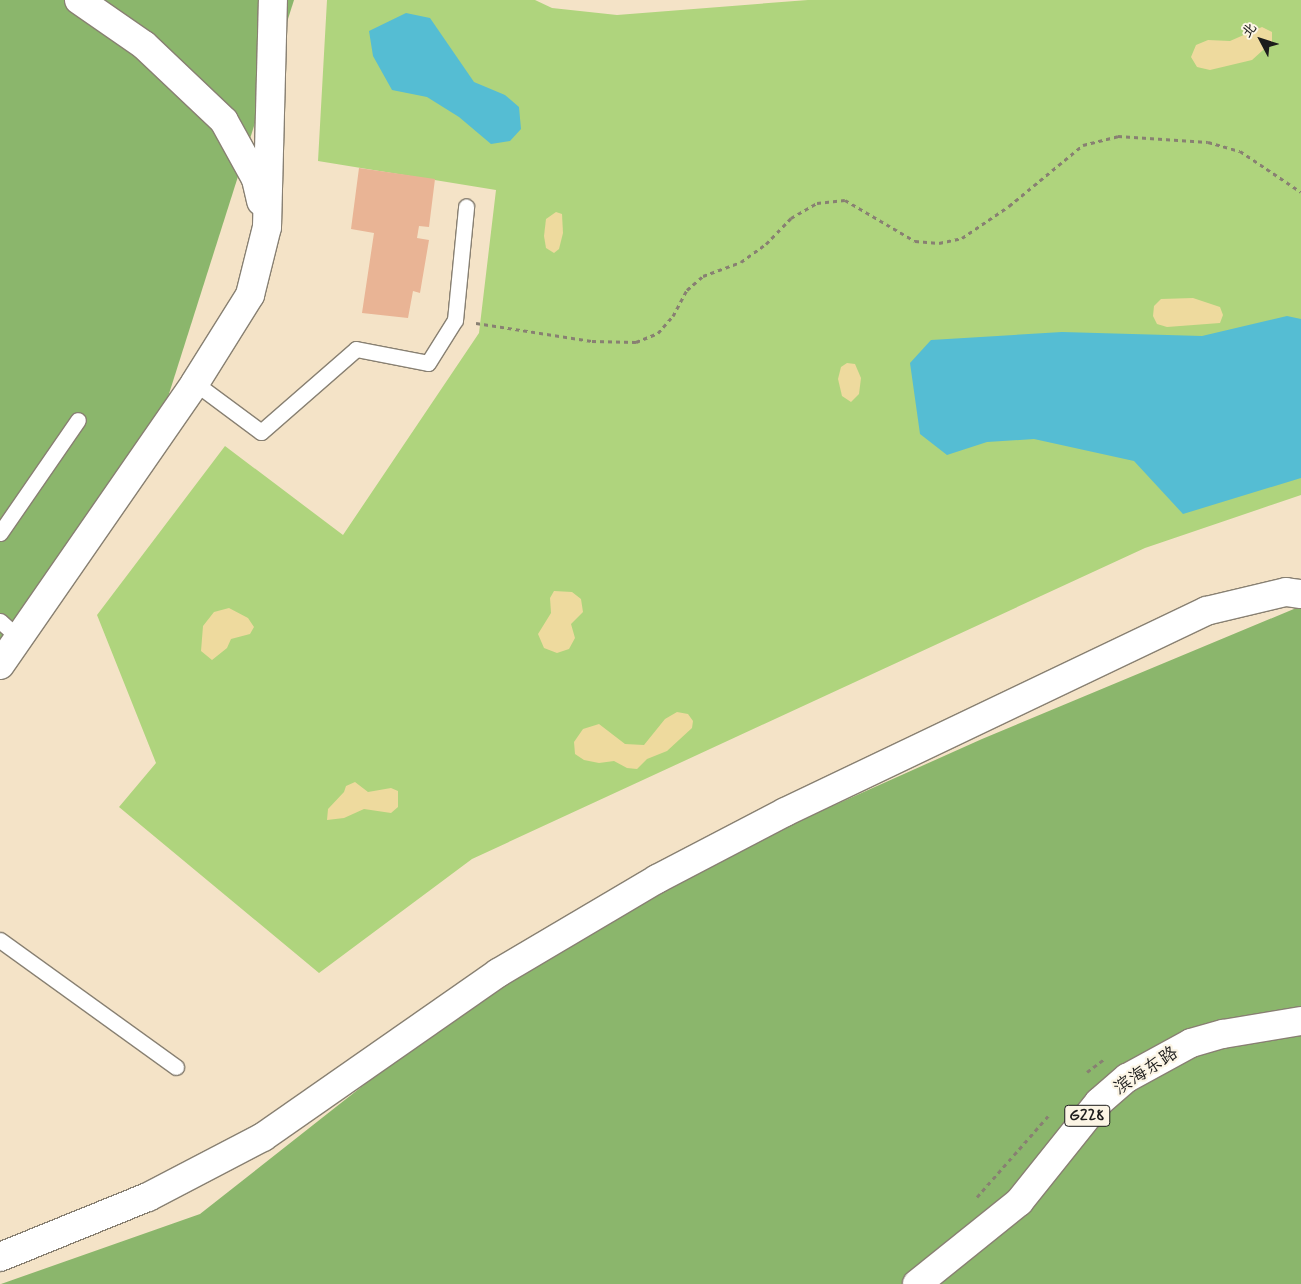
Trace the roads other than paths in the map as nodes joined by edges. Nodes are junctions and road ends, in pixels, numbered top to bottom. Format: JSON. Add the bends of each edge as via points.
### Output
{"nodes":[{"id":1,"x":79,"y":0,"type":"edge"},
{"id":2,"x":272,"y":0,"type":"edge"},
{"id":3,"x":466,"y":207,"type":"dead end"},
{"id":4,"x":267,"y":227,"type":"junction"},
{"id":5,"x":195,"y":383,"type":"junction"},
{"id":6,"x":78,"y":420,"type":"dead end"},
{"id":7,"x":0,"y":533,"type":"edge"},
{"id":8,"x":1301,"y":594,"type":"edge"},
{"id":9,"x":9,"y":630,"type":"edge"},
{"id":10,"x":0,"y":665,"type":"edge"},
{"id":11,"x":0,"y":940,"type":"edge"},
{"id":12,"x":1301,"y":1021,"type":"edge"},
{"id":13,"x":176,"y":1067,"type":"dead end"},
{"id":14,"x":0,"y":1257,"type":"edge"},
{"id":15,"x":917,"y":1284,"type":"edge"}],
"edges":[{"from":1,"to":4,"type":"main road","via":[[144,45],[224,121],[256,179]]},
{"from":2,"to":4,"type":"main road"},
{"from":3,"to":5,"type":"lane","via":[[455,320],[428,363],[356,349],[261,432]]},
{"from":4,"to":5,"type":"main road","via":[[250,296]]},
{"from":5,"to":9,"type":"main road"},
{"from":6,"to":7,"type":"lane"},
{"from":8,"to":14,"type":"main road","via":[[1286,592],[1206,610],[784,812],[657,880],[498,974],[262,1137],[148,1197]]},
{"from":9,"to":10,"type":"main road"},
{"from":11,"to":13,"type":"lane"},
{"from":12,"to":15,"type":"main road","name":"滨海东路","number":"G228","via":[[1232,1032],[1191,1043],[1127,1078],[1099,1102],[1019,1202]]}]}
